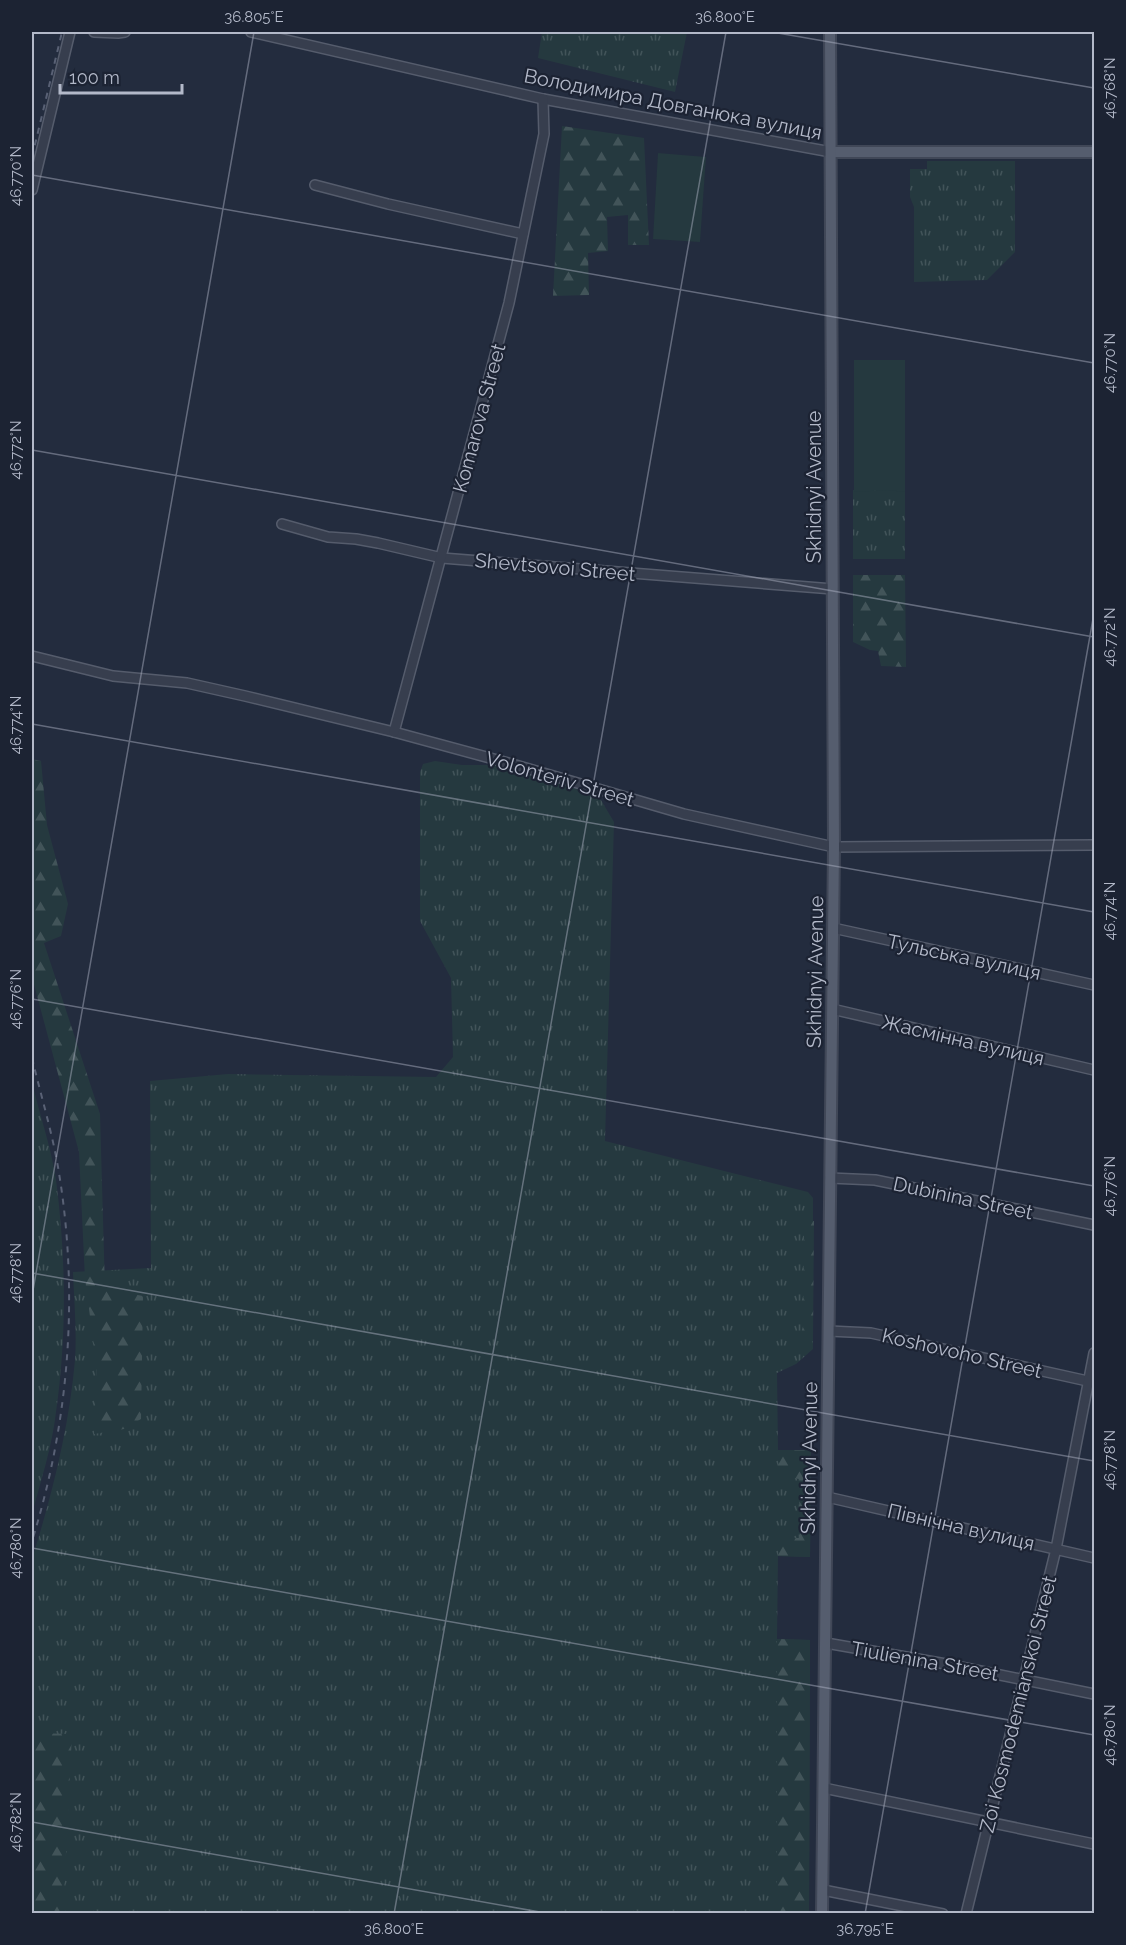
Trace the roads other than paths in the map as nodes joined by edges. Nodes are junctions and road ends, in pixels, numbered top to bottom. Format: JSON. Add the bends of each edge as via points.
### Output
{"nodes":[{"id":1,"x":70,"y":32,"type":"edge"},
{"id":2,"x":94,"y":32,"type":"edge"},
{"id":3,"x":125,"y":32,"type":"edge"},
{"id":4,"x":251,"y":32,"type":"edge"},
{"id":5,"x":830,"y":32,"type":"edge"},
{"id":6,"x":543,"y":99,"type":"junction"},
{"id":7,"x":831,"y":152,"type":"junction"},
{"id":8,"x":1095,"y":152,"type":"edge"},
{"id":9,"x":315,"y":185,"type":"dead end"},
{"id":10,"x":32,"y":190,"type":"edge"},
{"id":11,"x":523,"y":234,"type":"junction"},
{"id":12,"x":282,"y":524,"type":"dead end"},
{"id":13,"x":442,"y":558,"type":"junction"},
{"id":14,"x":833,"y":589,"type":"junction"},
{"id":15,"x":32,"y":656,"type":"edge"},
{"id":16,"x":394,"y":732,"type":"junction"},
{"id":17,"x":1095,"y":845,"type":"edge"},
{"id":18,"x":834,"y":847,"type":"junction"},
{"id":19,"x":833,"y":928,"type":"junction"},
{"id":20,"x":1095,"y":986,"type":"edge"},
{"id":21,"x":832,"y":1009,"type":"junction"},
{"id":22,"x":1095,"y":1070,"type":"edge"},
{"id":23,"x":830,"y":1178,"type":"junction"},
{"id":24,"x":1095,"y":1225,"type":"edge"},
{"id":25,"x":829,"y":1331,"type":"junction"},
{"id":26,"x":1095,"y":1353,"type":"edge"},
{"id":27,"x":1092,"y":1381,"type":"edge"},
{"id":28,"x":827,"y":1497,"type":"junction"},
{"id":29,"x":1056,"y":1549,"type":"junction"},
{"id":30,"x":1095,"y":1558,"type":"edge"},
{"id":31,"x":825,"y":1643,"type":"junction"},
{"id":32,"x":1024,"y":1679,"type":"junction"},
{"id":33,"x":1095,"y":1694,"type":"edge"},
{"id":34,"x":824,"y":1788,"type":"junction"},
{"id":35,"x":989,"y":1822,"type":"junction"},
{"id":36,"x":1095,"y":1844,"type":"edge"},
{"id":37,"x":823,"y":1890,"type":"junction"},
{"id":38,"x":822,"y":1914,"type":"edge"},
{"id":39,"x":943,"y":1914,"type":"edge"},
{"id":40,"x":966,"y":1914,"type":"edge"}],
"edges":[{"from":1,"to":10,"type":"street"},
{"from":2,"to":3,"type":"street"},
{"from":4,"to":6,"type":"street","name":"Володимира Довганюка вулиця"},
{"from":5,"to":7,"type":"main road","name":"Skhidnyi Avenue"},
{"from":6,"to":7,"type":"street","name":"Володимира Довганюка вулиця"},
{"from":6,"to":11,"type":"street","name":"Komarova Street","via":[[544,134]]},
{"from":7,"to":8,"type":"main road","name":"Володимира Довганюка вулиця"},
{"from":7,"to":14,"type":"main road","name":"Skhidnyi Avenue"},
{"from":9,"to":11,"type":"street"},
{"from":11,"to":13,"type":"street","name":"Komarova Street","via":[[509,303]]},
{"from":12,"to":13,"type":"street","name":"Shevtsovoi Street","via":[[328,537],[378,543]]},
{"from":13,"to":14,"type":"street","name":"Shevtsovoi Street"},
{"from":13,"to":16,"type":"street","name":"Komarova Street"},
{"from":14,"to":18,"type":"main road","name":"Skhidnyi Avenue"},
{"from":15,"to":16,"type":"street","name":"Volonteriv Street","via":[[113,676],[187,683]]},
{"from":16,"to":18,"type":"street","name":"Volonteriv Street","via":[[684,814]]},
{"from":17,"to":18,"type":"street","name":"Volonteriv Street"},
{"from":18,"to":19,"type":"main road","name":"Skhidnyi Avenue"},
{"from":19,"to":20,"type":"street","name":"Тульська вулиця"},
{"from":19,"to":21,"type":"main road","name":"Skhidnyi Avenue"},
{"from":21,"to":22,"type":"street","name":"Жасмінна вулиця"},
{"from":21,"to":23,"type":"main road","name":"Skhidnyi Avenue"},
{"from":23,"to":24,"type":"street","name":"Dubinina Street","via":[[875,1180]]},
{"from":23,"to":25,"type":"main road","name":"Skhidnyi Avenue"},
{"from":25,"to":27,"type":"street","name":"Koshovoho Street","via":[[871,1332]]},
{"from":25,"to":28,"type":"main road","name":"Skhidnyi Avenue"},
{"from":26,"to":27,"type":"street","name":"Zoi Kosmodemianskoi Street"},
{"from":27,"to":29,"type":"street","name":"Zoi Kosmodemianskoi Street"},
{"from":28,"to":29,"type":"street","name":"Північна вулиця"},
{"from":28,"to":31,"type":"main road","name":"Skhidnyi Avenue"},
{"from":29,"to":30,"type":"street","name":"Північна вулиця"},
{"from":29,"to":32,"type":"street","name":"Zoi Kosmodemianskoi Street"},
{"from":31,"to":32,"type":"street","name":"Tiulienina Street"},
{"from":31,"to":34,"type":"main road","name":"Skhidnyi Avenue"},
{"from":32,"to":33,"type":"street","name":"Tiulienina Street"},
{"from":32,"to":35,"type":"street","name":"Zoi Kosmodemianskoi Street"},
{"from":34,"to":35,"type":"street"},
{"from":34,"to":37,"type":"main road","name":"Skhidnyi Avenue"},
{"from":35,"to":36,"type":"street"},
{"from":35,"to":40,"type":"street","name":"Zoi Kosmodemianskoi Street"},
{"from":37,"to":38,"type":"main road","name":"Skhidnyi Avenue"},
{"from":37,"to":39,"type":"street"}]}
